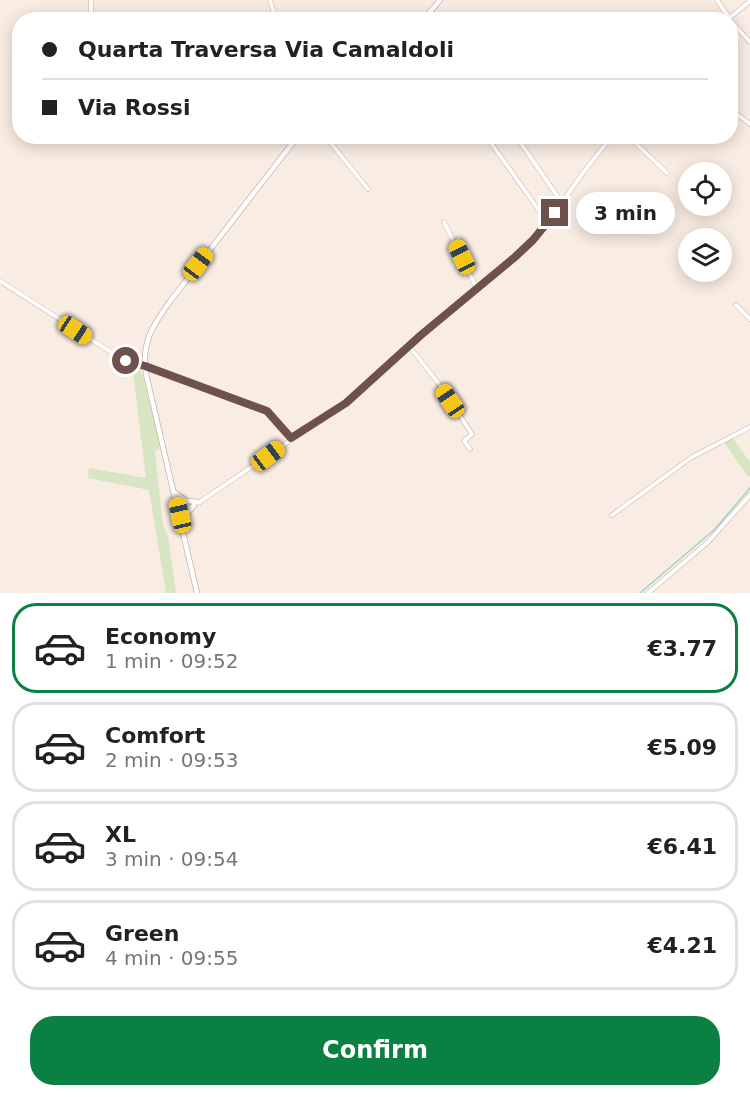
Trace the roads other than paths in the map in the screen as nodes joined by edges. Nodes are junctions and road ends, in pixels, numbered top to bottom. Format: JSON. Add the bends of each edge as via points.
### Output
{"nodes":[{"id":1,"x":440,"y":0,"type":"edge"},
{"id":2,"x":750,"y":1,"type":"edge"},
{"id":3,"x":430,"y":12,"type":"edge"},
{"id":4,"x":737,"y":12,"type":"edge"},
{"id":5,"x":738,"y":29,"type":"edge"},
{"id":6,"x":750,"y":42,"type":"edge"},
{"id":7,"x":291,"y":144,"type":"edge"},
{"id":8,"x":331,"y":144,"type":"edge"},
{"id":9,"x":492,"y":144,"type":"edge"},
{"id":10,"x":521,"y":144,"type":"edge"},
{"id":11,"x":606,"y":144,"type":"edge"},
{"id":12,"x":636,"y":144,"type":"edge"},
{"id":13,"x":667,"y":173,"type":"dead end"},
{"id":14,"x":368,"y":189,"type":"dead end"},
{"id":15,"x":562,"y":203,"type":"junction"},
{"id":16,"x":444,"y":222,"type":"dead end"},
{"id":17,"x":548,"y":223,"type":"junction"},
{"id":18,"x":0,"y":281,"type":"edge"},
{"id":19,"x":477,"y":289,"type":"junction"},
{"id":20,"x":736,"y":305,"type":"dead end"},
{"id":21,"x":750,"y":319,"type":"edge"},
{"id":22,"x":409,"y":346,"type":"junction"},
{"id":23,"x":144,"y":364,"type":"junction"},
{"id":24,"x":750,"y":427,"type":"edge"},
{"id":25,"x":291,"y":438,"type":"junction"},
{"id":26,"x":470,"y":450,"type":"dead end"},
{"id":27,"x":174,"y":492,"type":"junction"},
{"id":28,"x":750,"y":495,"type":"edge"},
{"id":29,"x":196,"y":504,"type":"junction"},
{"id":30,"x":180,"y":515,"type":"junction"},
{"id":31,"x":612,"y":515,"type":"dead end"},
{"id":32,"x":183,"y":530,"type":"junction"},
{"id":33,"x":197,"y":593,"type":"edge"},
{"id":34,"x":648,"y":593,"type":"edge"}],
"edges":[{"from":1,"to":3,"type":"street"},
{"from":2,"to":4,"type":"street"},
{"from":5,"to":6,"type":"street"},
{"from":7,"to":23,"type":"street","via":[[155,323],[145,345]]},
{"from":8,"to":14,"type":"street"},
{"from":9,"to":17,"type":"street"},
{"from":10,"to":15,"type":"street"},
{"from":11,"to":15,"type":"street"},
{"from":12,"to":13,"type":"street"},
{"from":15,"to":17,"type":"street"},
{"from":16,"to":19,"type":"street"},
{"from":17,"to":19,"type":"street"},
{"from":18,"to":23,"type":"street","via":[[111,353]]},
{"from":19,"to":22,"type":"street"},
{"from":20,"to":21,"type":"street"},
{"from":22,"to":25,"type":"street","via":[[346,403]]},
{"from":22,"to":26,"type":"street","via":[[472,434],[464,441]]},
{"from":23,"to":25,"type":"street","via":[[267,411]]},
{"from":23,"to":27,"type":"street"},
{"from":24,"to":31,"type":"street","via":[[692,457]]},
{"from":25,"to":29,"type":"street"},
{"from":27,"to":29,"type":"street"},
{"from":27,"to":30,"type":"street"},
{"from":28,"to":34,"type":"street","via":[[708,542]]},
{"from":29,"to":30,"type":"street"},
{"from":29,"to":32,"type":"street","via":[[186,516]]},
{"from":30,"to":32,"type":"street"},
{"from":32,"to":33,"type":"street"}]}
